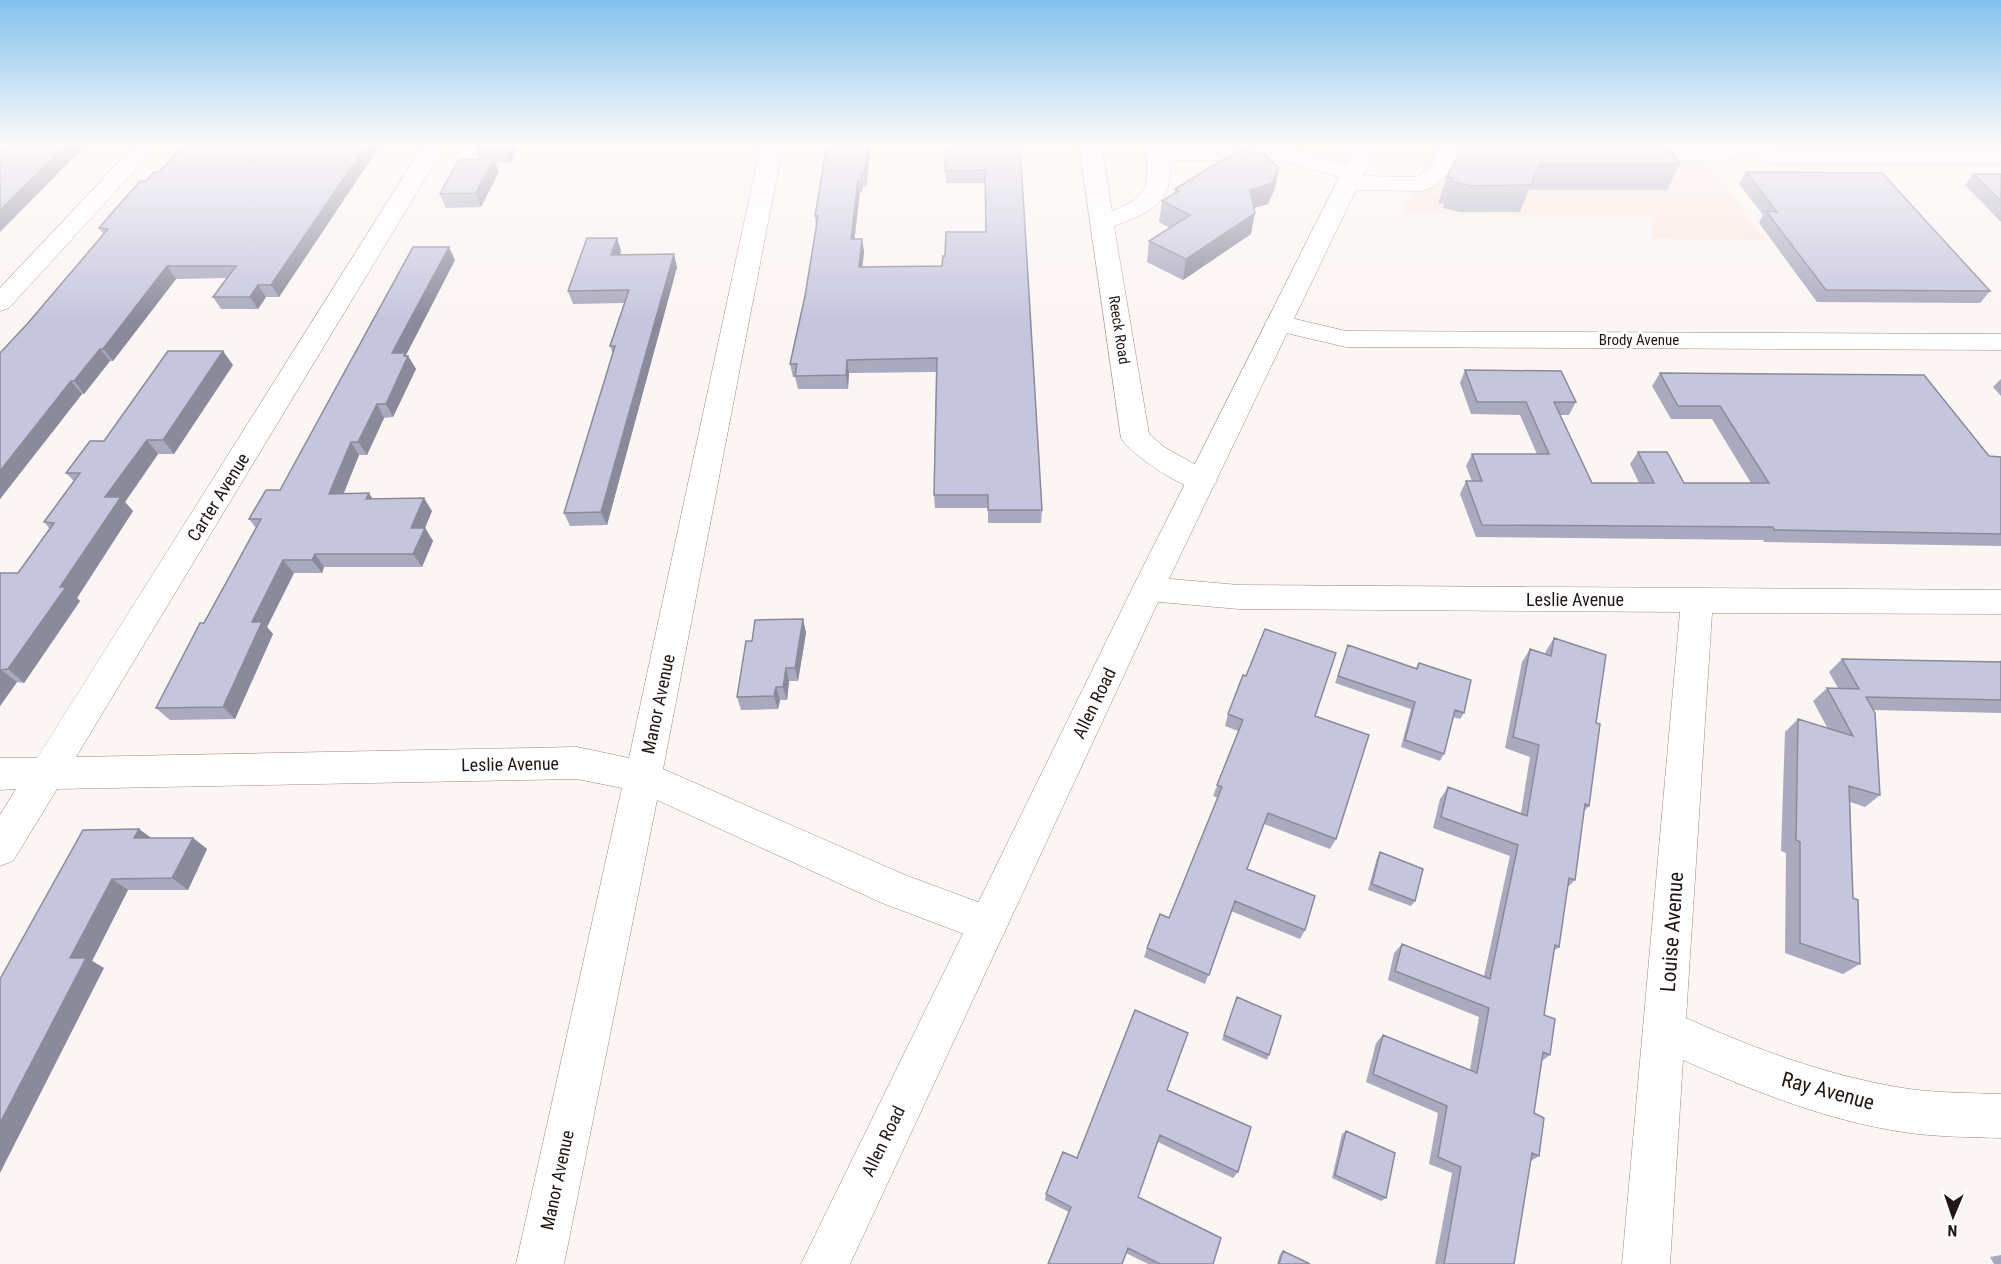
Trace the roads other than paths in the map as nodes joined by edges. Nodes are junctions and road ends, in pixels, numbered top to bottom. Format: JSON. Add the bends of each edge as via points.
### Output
{"nodes":[{"id":1,"x":93,"y":203,"type":"edge"},
{"id":2,"x":399,"y":203,"type":"edge"},
{"id":3,"x":760,"y":203,"type":"edge"},
{"id":4,"x":1099,"y":203,"type":"edge"},
{"id":5,"x":1143,"y":203,"type":"edge"},
{"id":6,"x":1339,"y":203,"type":"edge"},
{"id":7,"x":1102,"y":222,"type":"junction"},
{"id":8,"x":0,"y":303,"type":"edge"},
{"id":9,"x":1278,"y":323,"type":"junction"},
{"id":10,"x":2001,"y":342,"type":"edge"},
{"id":11,"x":1202,"y":481,"type":"junction"},
{"id":12,"x":1148,"y":589,"type":"junction"},
{"id":13,"x":1696,"y":600,"type":"junction"},
{"id":14,"x":2001,"y":602,"type":"edge"},
{"id":15,"x":0,"y":774,"type":"edge"},
{"id":16,"x":47,"y":774,"type":"junction"},
{"id":17,"x":643,"y":777,"type":"junction"},
{"id":18,"x":0,"y":849,"type":"edge"},
{"id":19,"x":988,"y":924,"type":"junction"},
{"id":20,"x":1665,"y":1030,"type":"junction"},
{"id":21,"x":2001,"y":1116,"type":"edge"},
{"id":22,"x":540,"y":1264,"type":"edge"},
{"id":23,"x":825,"y":1264,"type":"edge"},
{"id":24,"x":1646,"y":1264,"type":"edge"}],
"edges":[{"from":1,"to":8,"type":"street"},
{"from":2,"to":16,"type":"street","name":"Carter Avenue"},
{"from":3,"to":17,"type":"street","name":"Manor Avenue"},
{"from":4,"to":7,"type":"street","name":"Reeck Road"},
{"from":5,"to":7,"type":"street"},
{"from":6,"to":9,"type":"street","name":"Allen Road"},
{"from":7,"to":11,"type":"street","name":"Reeck Road","via":[[1135,438],[1154,454]]},
{"from":9,"to":10,"type":"street","name":"Brody Avenue","via":[[1346,339]]},
{"from":9,"to":11,"type":"street","name":"Allen Road"},
{"from":11,"to":12,"type":"street","name":"Allen Road"},
{"from":12,"to":13,"type":"street","name":"Leslie Avenue","via":[[1239,597]]},
{"from":12,"to":19,"type":"street","name":"Allen Road"},
{"from":13,"to":14,"type":"street","name":"Leslie Avenue"},
{"from":13,"to":20,"type":"street","name":"Louise Avenue"},
{"from":15,"to":16,"type":"street","name":"Leslie Avenue"},
{"from":16,"to":17,"type":"street","name":"Leslie Avenue","via":[[577,763]]},
{"from":16,"to":18,"type":"street","name":"Carter Avenue"},
{"from":17,"to":19,"type":"street","name":"Leslie Avenue","via":[[896,890]]},
{"from":17,"to":22,"type":"street","name":"Manor Avenue"},
{"from":19,"to":23,"type":"street","name":"Allen Road"},
{"from":20,"to":21,"type":"street","name":"Ray Avenue","via":[[1730,1061],[1802,1087],[1875,1105],[1946,1115]]},
{"from":20,"to":24,"type":"street","name":"Louise Avenue"}]}
